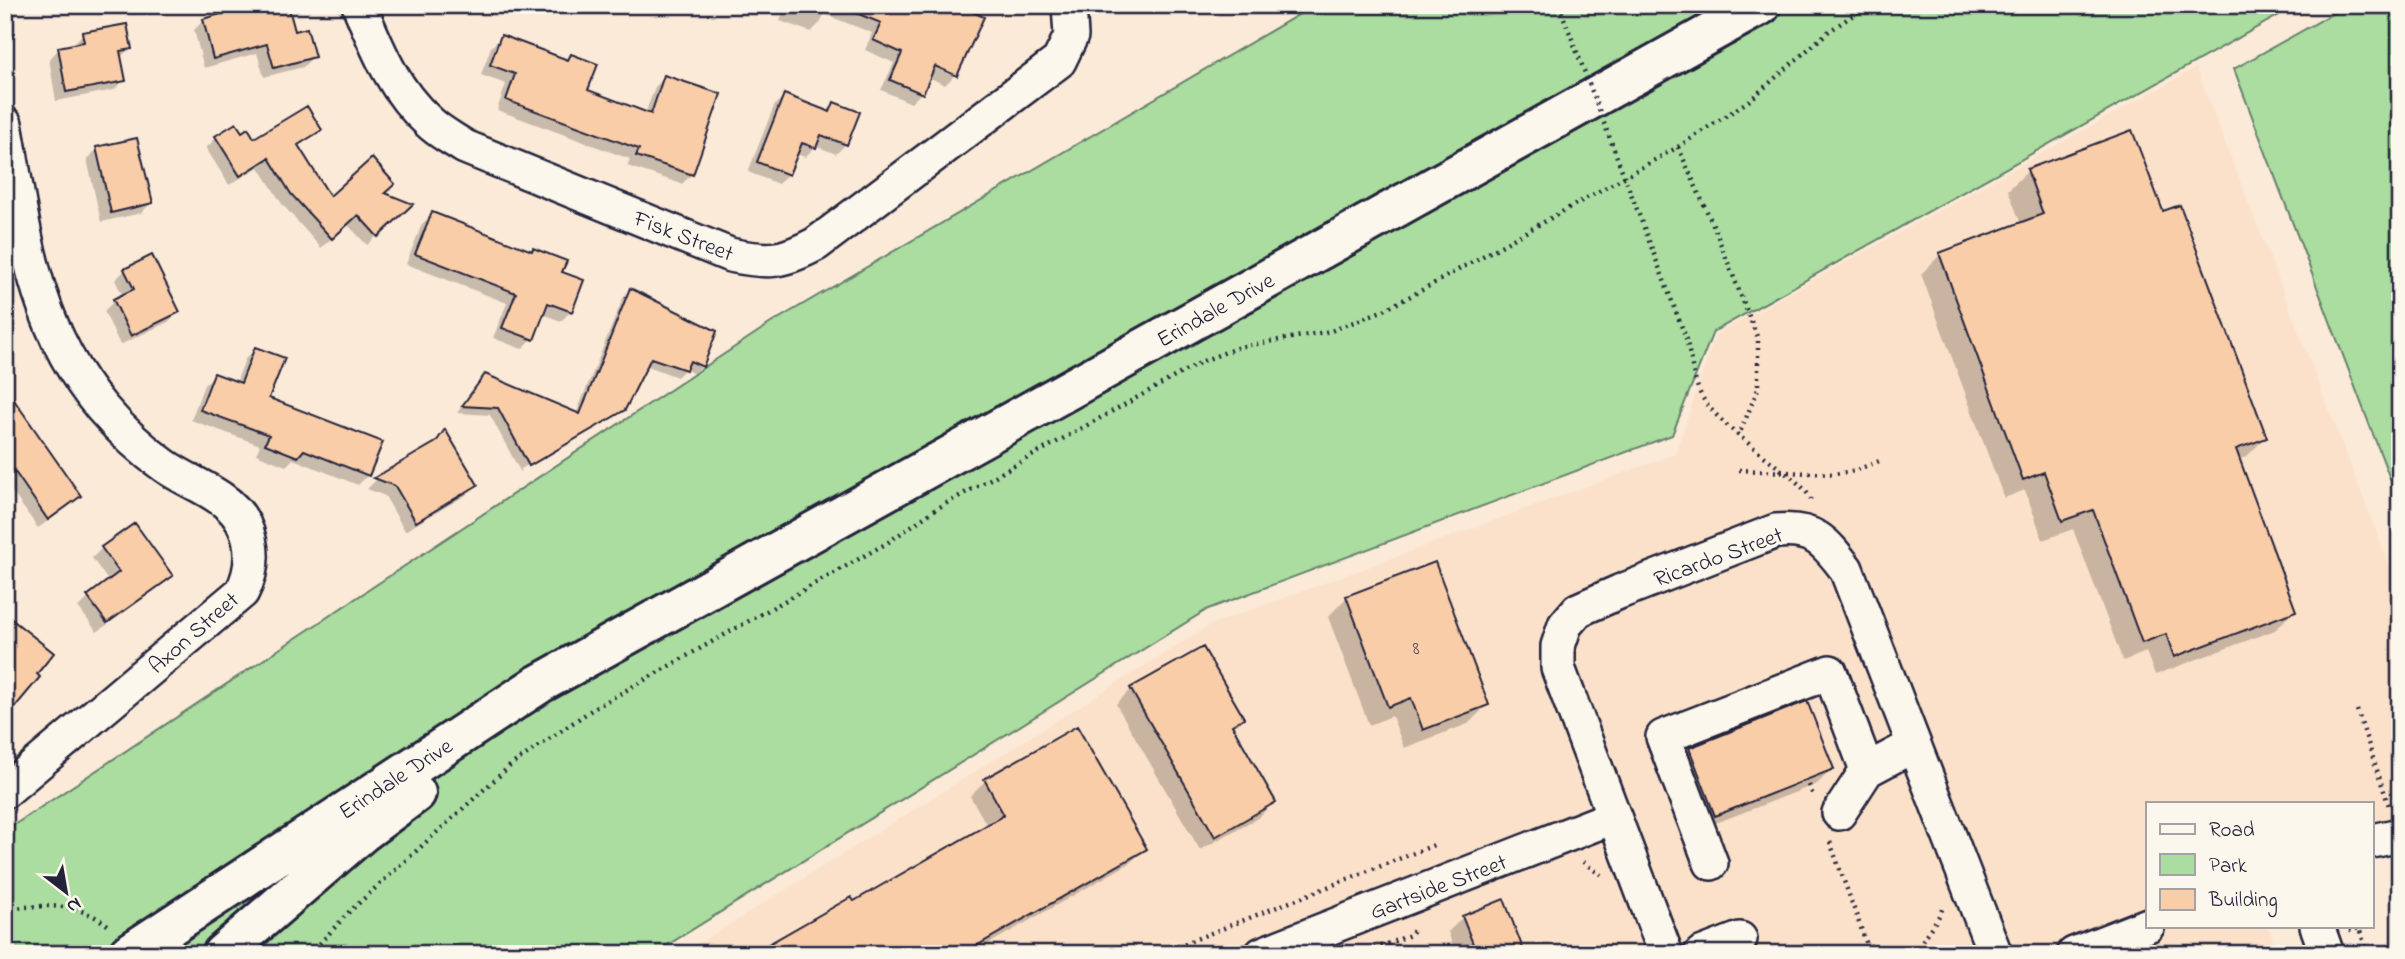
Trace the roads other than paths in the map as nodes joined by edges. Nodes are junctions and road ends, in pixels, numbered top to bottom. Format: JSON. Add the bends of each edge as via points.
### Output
{"nodes":[{"id":1,"x":359,"y":5,"type":"edge"},
{"id":2,"x":1069,"y":5,"type":"edge"},
{"id":3,"x":1761,"y":5,"type":"edge"},
{"id":4,"x":5,"y":124,"type":"edge"},
{"id":5,"x":669,"y":613,"type":"junction"},
{"id":6,"x":1914,"y":745,"type":"junction"},
{"id":7,"x":1867,"y":770,"type":"junction"},
{"id":8,"x":5,"y":791,"type":"edge"},
{"id":9,"x":1613,"y":817,"type":"junction"},
{"id":10,"x":1828,"y":818,"type":"road end"},
{"id":11,"x":2395,"y":823,"type":"edge"},
{"id":12,"x":2374,"y":839,"type":"edge"},
{"id":13,"x":1711,"y":863,"type":"dead end"},
{"id":14,"x":2146,"y":926,"type":"edge"},
{"id":15,"x":2317,"y":928,"type":"edge"},
{"id":16,"x":1740,"y":939,"type":"dead end"},
{"id":17,"x":123,"y":944,"type":"edge"},
{"id":18,"x":222,"y":954,"type":"edge"},
{"id":19,"x":1262,"y":954,"type":"edge"},
{"id":20,"x":1666,"y":954,"type":"edge"},
{"id":21,"x":1701,"y":954,"type":"edge"},
{"id":22,"x":1995,"y":954,"type":"edge"},
{"id":23,"x":2074,"y":954,"type":"edge"},
{"id":24,"x":2327,"y":954,"type":"edge"}],
"edges":[{"from":1,"to":2,"type":"street","name":"Fisk Street","via":[[398,88],[429,122],[465,147],[730,255],[761,261],[791,257],[817,243],[1059,61],[1071,36]]},
{"from":3,"to":5,"type":"main road","name":"Erindale Drive"},
{"from":4,"to":8,"type":"street","name":"Axon Street","via":[[43,307],[68,360],[102,408],[143,449],[223,499],[244,524],[253,555],[243,592]]},
{"from":5,"to":17,"type":"main road","name":"Erindale Drive","via":[[539,684]]},
{"from":5,"to":18,"type":"main road","name":"Erindale Drive","via":[[362,833]]},
{"from":6,"to":7,"type":"street"},
{"from":6,"to":9,"type":"street","name":"Ricardo Street","via":[[1846,569],[1828,545],[1811,534],[1776,531],[1578,610],[1565,625],[1558,646],[1558,668]]},
{"from":6,"to":22,"type":"street","name":"Ricardo Street"},
{"from":7,"to":10,"type":"street"},
{"from":7,"to":13,"type":"street","via":[[1830,672],[1663,737]]},
{"from":9,"to":19,"type":"street","name":"Gartside Street"},
{"from":9,"to":20,"type":"street","name":"Ricardo Street"},
{"from":11,"to":12,"type":"street"},
{"from":14,"to":23,"type":"street"},
{"from":15,"to":24,"type":"street"},
{"from":16,"to":21,"type":"street"}]}
